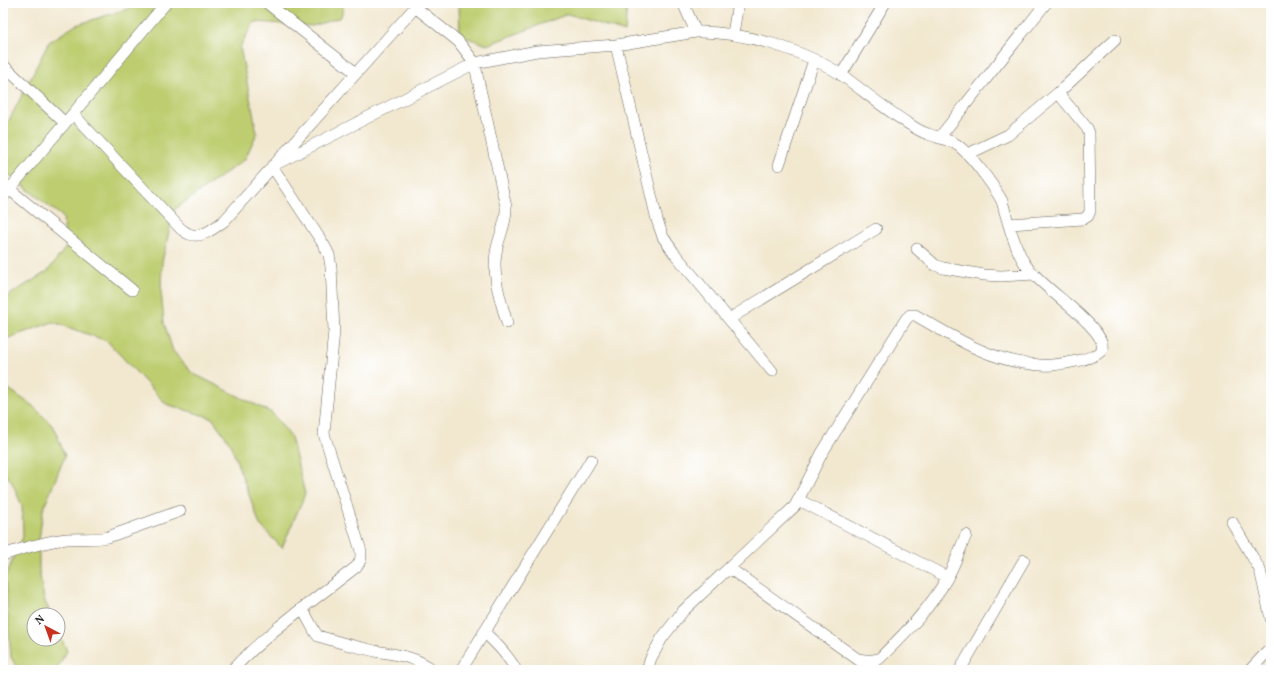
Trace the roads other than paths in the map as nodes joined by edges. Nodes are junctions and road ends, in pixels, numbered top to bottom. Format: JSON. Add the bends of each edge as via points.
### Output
{"nodes":[{"id":1,"x":166,"y":3,"type":"edge"},
{"id":2,"x":267,"y":3,"type":"edge"},
{"id":3,"x":683,"y":3,"type":"edge"},
{"id":4,"x":738,"y":3,"type":"edge"},
{"id":5,"x":885,"y":3,"type":"edge"},
{"id":6,"x":1046,"y":3,"type":"edge"},
{"id":7,"x":417,"y":5,"type":"edge"},
{"id":8,"x":696,"y":32,"type":"junction"},
{"id":9,"x":733,"y":34,"type":"junction"},
{"id":10,"x":1115,"y":40,"type":"dead end"},
{"id":11,"x":616,"y":45,"type":"junction"},
{"id":12,"x":814,"y":60,"type":"junction"},
{"id":13,"x":476,"y":64,"type":"junction"},
{"id":14,"x":3,"y":65,"type":"edge"},
{"id":15,"x":356,"y":73,"type":"junction"},
{"id":16,"x":841,"y":75,"type":"junction"},
{"id":17,"x":1058,"y":93,"type":"junction"},
{"id":18,"x":73,"y":114,"type":"junction"},
{"id":19,"x":65,"y":123,"type":"junction"},
{"id":20,"x":940,"y":138,"type":"junction"},
{"id":21,"x":968,"y":154,"type":"junction"},
{"id":22,"x":779,"y":165,"type":"dead end"},
{"id":23,"x":272,"y":166,"type":"junction"},
{"id":24,"x":5,"y":190,"type":"edge"},
{"id":25,"x":1009,"y":224,"type":"junction"},
{"id":26,"x":876,"y":229,"type":"dead end"},
{"id":27,"x":917,"y":249,"type":"dead end"},
{"id":28,"x":1034,"y":274,"type":"junction"},
{"id":29,"x":132,"y":290,"type":"dead end"},
{"id":30,"x":729,"y":320,"type":"junction"},
{"id":31,"x":507,"y":323,"type":"dead end"},
{"id":32,"x":772,"y":371,"type":"dead end"},
{"id":33,"x":591,"y":460,"type":"dead end"},
{"id":34,"x":799,"y":500,"type":"junction"},
{"id":35,"x":180,"y":511,"type":"dead end"},
{"id":36,"x":1232,"y":522,"type":"dead end"},
{"id":37,"x":966,"y":535,"type":"dead end"},
{"id":38,"x":3,"y":555,"type":"edge"},
{"id":39,"x":1024,"y":560,"type":"dead end"},
{"id":40,"x":729,"y":568,"type":"junction"},
{"id":41,"x":947,"y":577,"type":"junction"},
{"id":42,"x":302,"y":608,"type":"junction"},
{"id":43,"x":1271,"y":619,"type":"edge"},
{"id":44,"x":484,"y":632,"type":"junction"},
{"id":45,"x":1271,"y":648,"type":"edge"},
{"id":46,"x":858,"y":659,"type":"junction"},
{"id":47,"x":232,"y":670,"type":"edge"},
{"id":48,"x":433,"y":670,"type":"edge"},
{"id":49,"x":461,"y":670,"type":"edge"},
{"id":50,"x":516,"y":670,"type":"edge"},
{"id":51,"x":647,"y":670,"type":"edge"},
{"id":52,"x":873,"y":670,"type":"edge"},
{"id":53,"x":960,"y":670,"type":"edge"},
{"id":54,"x":1250,"y":670,"type":"edge"}],
"edges":[{"from":1,"to":18,"type":"street"},
{"from":2,"to":15,"type":"street"},
{"from":3,"to":8,"type":"street"},
{"from":4,"to":9,"type":"street"},
{"from":5,"to":16,"type":"street"},
{"from":6,"to":20,"type":"street"},
{"from":7,"to":13,"type":"street","via":[[458,41]]},
{"from":7,"to":15,"type":"street"},
{"from":8,"to":9,"type":"street"},
{"from":8,"to":11,"type":"street"},
{"from":9,"to":12,"type":"street","via":[[796,52]]},
{"from":10,"to":17,"type":"street"},
{"from":11,"to":13,"type":"street","via":[[537,51]]},
{"from":11,"to":30,"type":"street","via":[[663,237]]},
{"from":12,"to":16,"type":"street"},
{"from":12,"to":22,"type":"street"},
{"from":13,"to":23,"type":"street"},
{"from":13,"to":31,"type":"street","via":[[506,207],[495,268]]},
{"from":14,"to":19,"type":"street"},
{"from":15,"to":23,"type":"street"},
{"from":16,"to":20,"type":"street","via":[[909,124]]},
{"from":17,"to":21,"type":"street","via":[[1008,135]]},
{"from":17,"to":25,"type":"street","via":[[1087,128],[1089,134],[1090,211],[1083,219]]},
{"from":18,"to":19,"type":"street"},
{"from":18,"to":23,"type":"street","via":[[189,234],[199,235],[212,231],[224,221]]},
{"from":19,"to":24,"type":"street"},
{"from":20,"to":21,"type":"street","via":[[961,147]]},
{"from":21,"to":25,"type":"street","via":[[1002,201]]},
{"from":23,"to":42,"type":"street","via":[[329,255],[334,331],[324,434],[360,551],[360,563],[356,567]]},
{"from":24,"to":29,"type":"street"},
{"from":25,"to":28,"type":"street","via":[[1020,255]]},
{"from":26,"to":30,"type":"street"},
{"from":27,"to":28,"type":"street","via":[[935,265],[943,268],[984,275]]},
{"from":28,"to":34,"type":"street","via":[[1098,335],[1103,348],[1100,352],[1095,356],[1069,363],[1047,366],[1019,363],[965,344],[915,315],[910,315],[822,453]]},
{"from":30,"to":32,"type":"street"},
{"from":33,"to":44,"type":"street"},
{"from":34,"to":40,"type":"street","via":[[791,511]]},
{"from":34,"to":41,"type":"street"},
{"from":35,"to":38,"type":"street","via":[[108,538],[48,542]]},
{"from":36,"to":43,"type":"street","via":[[1260,570]]},
{"from":37,"to":41,"type":"street"},
{"from":39,"to":53,"type":"street"},
{"from":40,"to":46,"type":"street"},
{"from":40,"to":51,"type":"street","via":[[672,624],[651,658]]},
{"from":41,"to":46,"type":"street","via":[[914,624],[880,658]]},
{"from":42,"to":47,"type":"street"},
{"from":42,"to":48,"type":"street","via":[[318,636],[374,651],[406,656],[419,660]]},
{"from":44,"to":49,"type":"street"},
{"from":44,"to":50,"type":"street","via":[[499,646]]},
{"from":45,"to":54,"type":"street"},
{"from":46,"to":52,"type":"street"}]}
